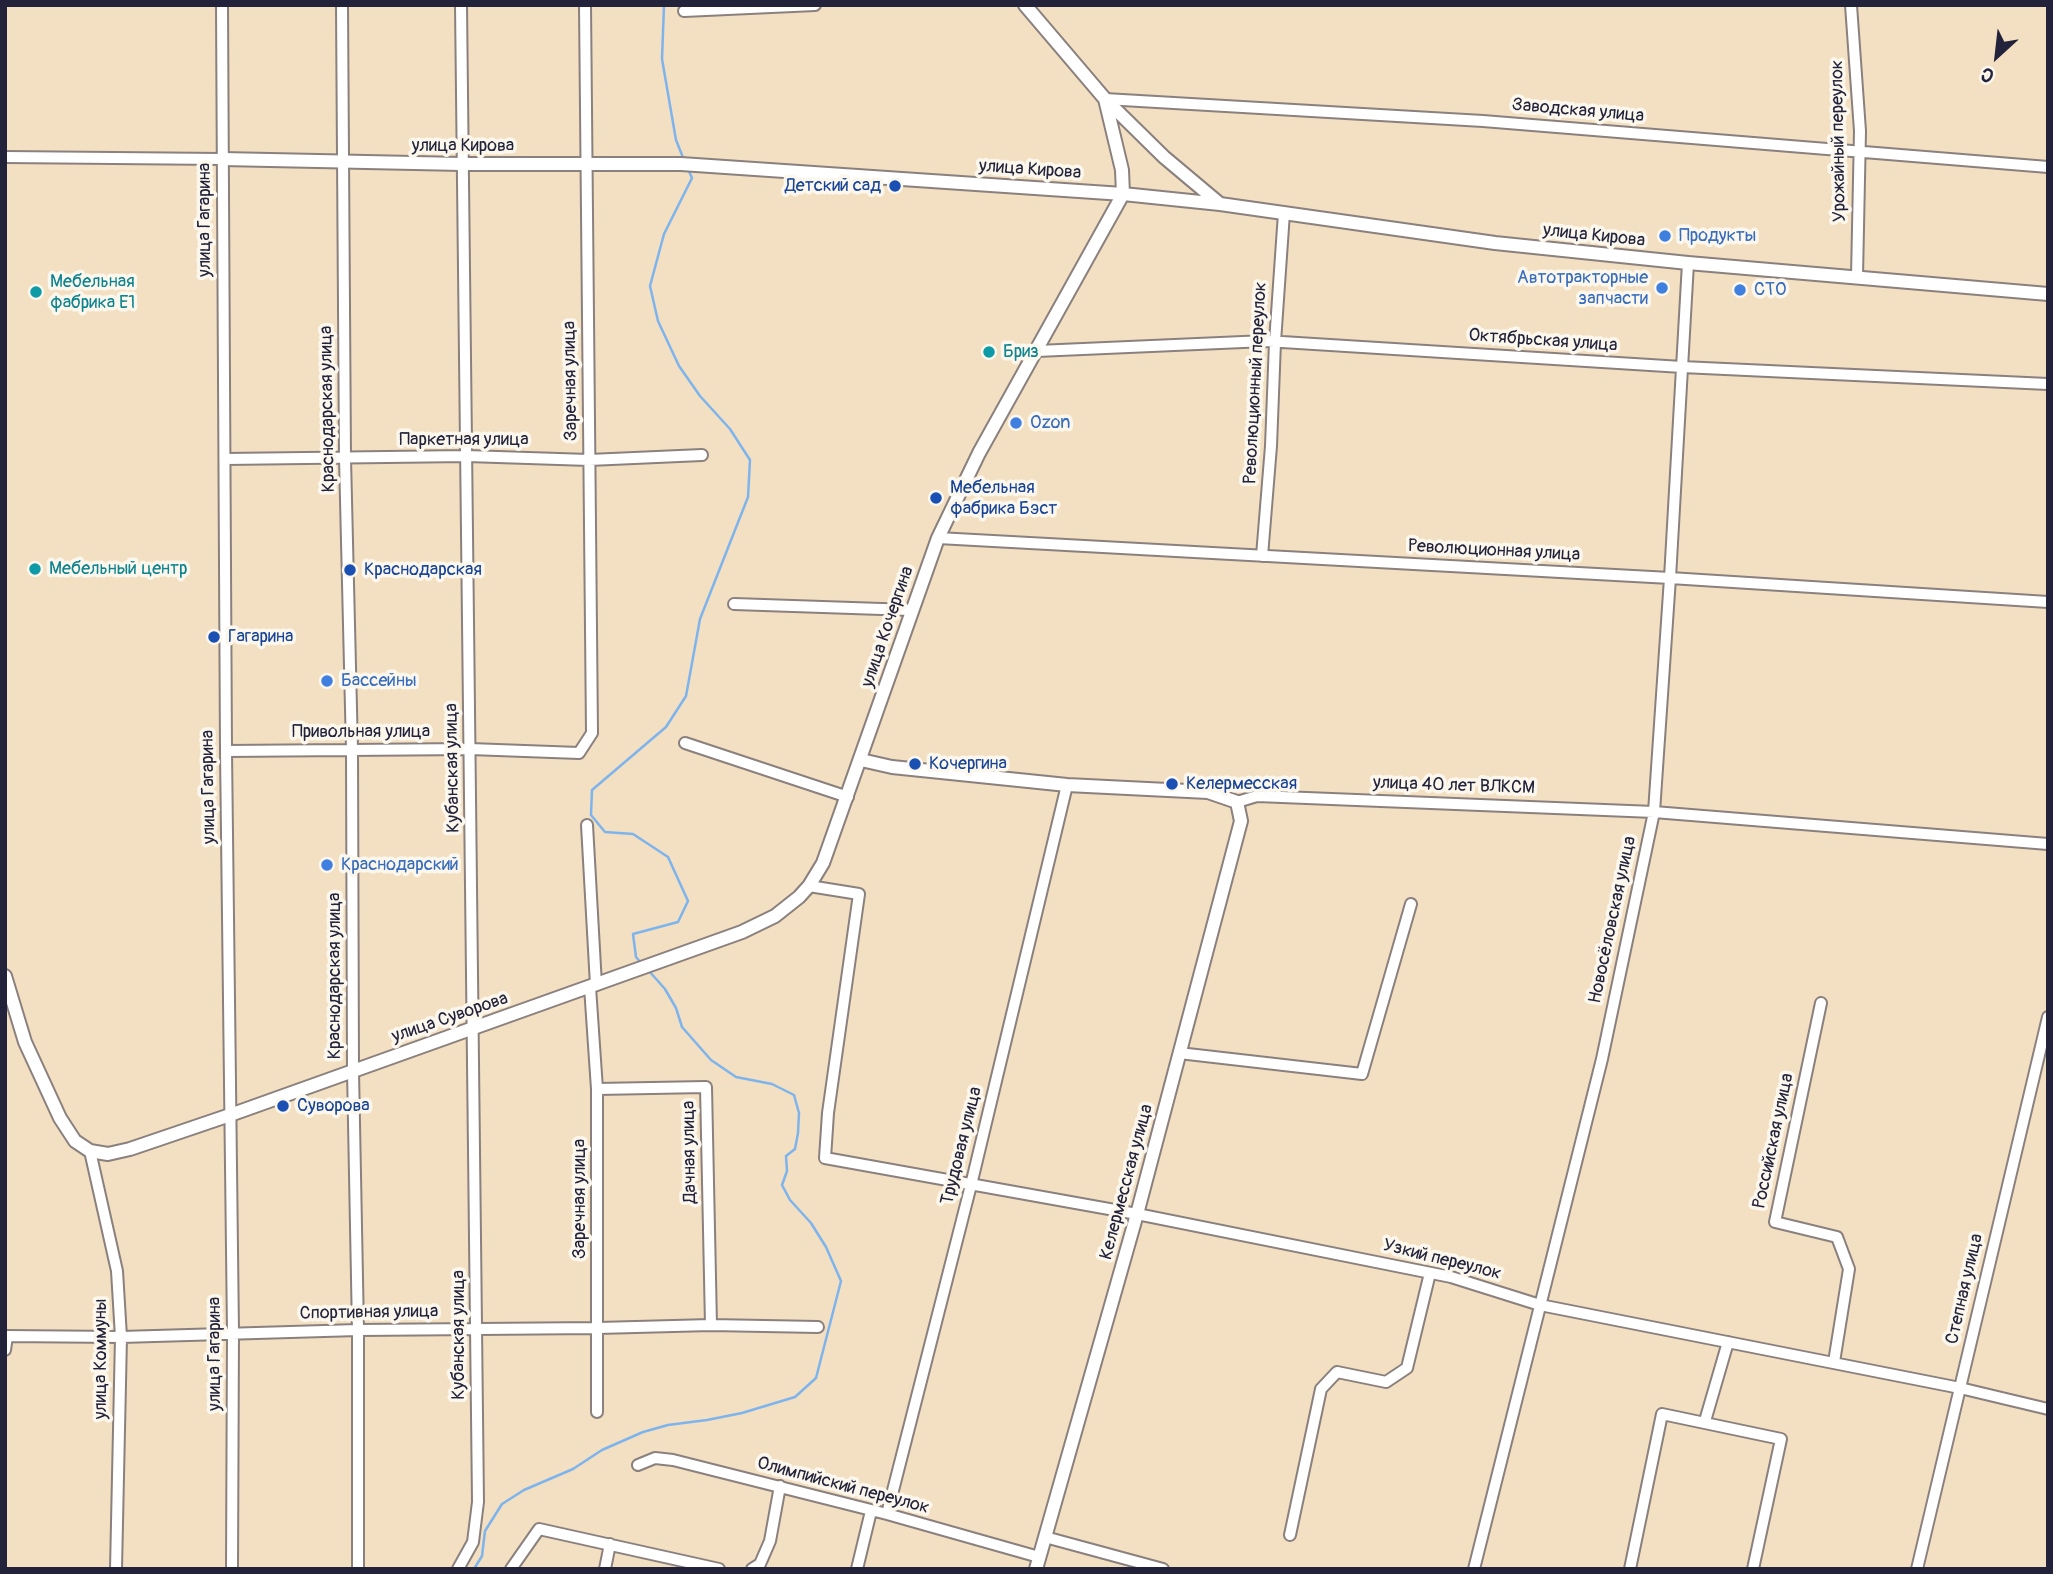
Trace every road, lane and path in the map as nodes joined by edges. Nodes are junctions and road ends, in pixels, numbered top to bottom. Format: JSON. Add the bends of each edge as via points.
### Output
{"nodes":[{"id":1,"x":222,"y":5,"type":"edge"},
{"id":2,"x":342,"y":5,"type":"edge"},
{"id":3,"x":461,"y":5,"type":"edge"},
{"id":4,"x":585,"y":5,"type":"edge"},
{"id":5,"x":815,"y":5,"type":"edge"},
{"id":6,"x":1025,"y":5,"type":"edge"},
{"id":7,"x":1851,"y":5,"type":"edge"},
{"id":8,"x":684,"y":11,"type":"dead end"},
{"id":9,"x":1105,"y":99,"type":"junction"},
{"id":10,"x":1859,"y":151,"type":"junction"},
{"id":11,"x":5,"y":157,"type":"edge"},
{"id":12,"x":222,"y":159,"type":"junction"},
{"id":13,"x":342,"y":162,"type":"junction"},
{"id":14,"x":462,"y":164,"type":"junction"},
{"id":15,"x":586,"y":164,"type":"junction"},
{"id":16,"x":2048,"y":167,"type":"edge"},
{"id":17,"x":1123,"y":194,"type":"junction"},
{"id":18,"x":1220,"y":204,"type":"junction"},
{"id":19,"x":1284,"y":213,"type":"junction"},
{"id":20,"x":1688,"y":263,"type":"junction"},
{"id":21,"x":1857,"y":276,"type":"junction"},
{"id":22,"x":2048,"y":294,"type":"edge"},
{"id":23,"x":1275,"y":342,"type":"junction"},
{"id":24,"x":1037,"y":351,"type":"junction"},
{"id":25,"x":1682,"y":367,"type":"junction"},
{"id":26,"x":2048,"y":384,"type":"edge"},
{"id":27,"x":702,"y":455,"type":"dead end"},
{"id":28,"x":467,"y":456,"type":"junction"},
{"id":29,"x":345,"y":458,"type":"junction"},
{"id":30,"x":225,"y":459,"type":"junction"},
{"id":31,"x":589,"y":460,"type":"junction"},
{"id":32,"x":938,"y":538,"type":"junction"},
{"id":33,"x":1262,"y":556,"type":"junction"},
{"id":34,"x":1670,"y":578,"type":"junction"},
{"id":35,"x":2048,"y":602,"type":"edge"},
{"id":36,"x":734,"y":604,"type":"dead end"},
{"id":37,"x":911,"y":610,"type":"junction"},
{"id":38,"x":685,"y":743,"type":"dead end"},
{"id":39,"x":470,"y":749,"type":"junction"},
{"id":40,"x":352,"y":750,"type":"junction"},
{"id":41,"x":226,"y":751,"type":"junction"},
{"id":42,"x":579,"y":753,"type":"joint"},
{"id":43,"x":861,"y":761,"type":"junction"},
{"id":44,"x":1067,"y":785,"type":"junction"},
{"id":45,"x":848,"y":797,"type":"junction"},
{"id":46,"x":1237,"y":802,"type":"junction"},
{"id":47,"x":1654,"y":812,"type":"junction"},
{"id":48,"x":587,"y":825,"type":"dead end"},
{"id":49,"x":2048,"y":844,"type":"edge"},
{"id":50,"x":810,"y":886,"type":"junction"},
{"id":51,"x":1411,"y":904,"type":"dead end"},
{"id":52,"x":5,"y":976,"type":"edge"},
{"id":53,"x":593,"y":986,"type":"junction"},
{"id":54,"x":1821,"y":1003,"type":"dead end"},
{"id":55,"x":2048,"y":1017,"type":"edge"},
{"id":56,"x":474,"y":1029,"type":"junction"},
{"id":57,"x":1179,"y":1052,"type":"junction"},
{"id":58,"x":353,"y":1071,"type":"junction"},
{"id":59,"x":597,"y":1089,"type":"junction"},
{"id":60,"x":230,"y":1115,"type":"junction"},
{"id":61,"x":90,"y":1151,"type":"junction"},
{"id":62,"x":971,"y":1185,"type":"junction"},
{"id":63,"x":1137,"y":1214,"type":"junction"},
{"id":64,"x":1430,"y":1273,"type":"junction"},
{"id":65,"x":1540,"y":1305,"type":"junction"},
{"id":66,"x":711,"y":1325,"type":"junction"},
{"id":67,"x":818,"y":1327,"type":"dead end"},
{"id":68,"x":598,"y":1328,"type":"junction"},
{"id":69,"x":358,"y":1330,"type":"junction"},
{"id":70,"x":477,"y":1330,"type":"junction"},
{"id":71,"x":233,"y":1332,"type":"junction"},
{"id":72,"x":6,"y":1336,"type":"edge"},
{"id":73,"x":121,"y":1337,"type":"junction"},
{"id":74,"x":1728,"y":1342,"type":"junction"},
{"id":75,"x":5,"y":1350,"type":"edge"},
{"id":76,"x":1834,"y":1362,"type":"junction"},
{"id":77,"x":1960,"y":1388,"type":"junction"},
{"id":78,"x":2048,"y":1409,"type":"edge"},
{"id":79,"x":597,"y":1412,"type":"dead end"},
{"id":80,"x":1705,"y":1421,"type":"junction"},
{"id":81,"x":638,"y":1465,"type":"dead end"},
{"id":82,"x":780,"y":1486,"type":"junction"},
{"id":83,"x":871,"y":1511,"type":"junction"},
{"id":84,"x":887,"y":1514,"type":"junction"},
{"id":85,"x":1290,"y":1535,"type":"dead end"},
{"id":86,"x":1045,"y":1537,"type":"junction"},
{"id":87,"x":610,"y":1544,"type":"junction"},
{"id":88,"x":1037,"y":1563,"type":"edge"},
{"id":89,"x":116,"y":1569,"type":"edge"},
{"id":90,"x":232,"y":1569,"type":"edge"},
{"id":91,"x":358,"y":1569,"type":"edge"},
{"id":92,"x":458,"y":1569,"type":"edge"},
{"id":93,"x":511,"y":1569,"type":"edge"},
{"id":94,"x":605,"y":1569,"type":"edge"},
{"id":95,"x":719,"y":1569,"type":"edge"},
{"id":96,"x":752,"y":1569,"type":"edge"},
{"id":97,"x":857,"y":1569,"type":"edge"},
{"id":98,"x":1163,"y":1569,"type":"edge"},
{"id":99,"x":1474,"y":1569,"type":"edge"},
{"id":100,"x":1630,"y":1569,"type":"edge"},
{"id":101,"x":1753,"y":1569,"type":"edge"},
{"id":102,"x":1917,"y":1569,"type":"edge"}],
"edges":[{"from":1,"to":12,"type":"street","name":"улица Гагарина"},
{"from":2,"to":13,"type":"street","name":"Краснодарская улица"},
{"from":3,"to":14,"type":"street","name":"Кубанская улица"},
{"from":4,"to":15,"type":"street","name":"Заречная улица"},
{"from":5,"to":8,"type":"street"},
{"from":6,"to":9,"type":"street"},
{"from":7,"to":10,"type":"street","name":"Урожайный переулок"},
{"from":9,"to":10,"type":"street","name":"Заводская улица","via":[[1483,121]]},
{"from":9,"to":17,"type":"street"},
{"from":9,"to":18,"type":"street","via":[[1172,165]]},
{"from":10,"to":16,"type":"street","name":"Заводская улица"},
{"from":10,"to":21,"type":"street","name":"Урожайный переулок"},
{"from":11,"to":12,"type":"street","name":"улица Кирова"},
{"from":12,"to":13,"type":"street","name":"улица Кирова"},
{"from":12,"to":30,"type":"street","name":"улица Гагарина"},
{"from":13,"to":14,"type":"street","name":"улица Кирова"},
{"from":13,"to":29,"type":"street","name":"Краснодарская улица"},
{"from":14,"to":15,"type":"street","name":"улица Кирова"},
{"from":14,"to":28,"type":"street","name":"Кубанская улица"},
{"from":15,"to":17,"type":"street","name":"улица Кирова","via":[[681,164]]},
{"from":15,"to":31,"type":"street","name":"Заречная улица"},
{"from":17,"to":18,"type":"street","name":"улица Кирова"},
{"from":17,"to":24,"type":"street","name":"улица Кочергина"},
{"from":18,"to":19,"type":"street","name":"улица Кирова"},
{"from":19,"to":20,"type":"street","name":"улица Кирова","via":[[1495,243]]},
{"from":19,"to":23,"type":"street","name":"Революционный переулок"},
{"from":20,"to":21,"type":"street","name":"улица Кирова"},
{"from":20,"to":25,"type":"street","name":"Новосёловская улица"},
{"from":21,"to":22,"type":"street","name":"улица Кирова"},
{"from":23,"to":24,"type":"street","name":"Октябрьская улица"},
{"from":23,"to":25,"type":"street","name":"Октябрьская улица"},
{"from":23,"to":33,"type":"street","name":"Революционный переулок"},
{"from":24,"to":32,"type":"street","name":"улица Кочергина","via":[[979,453]]},
{"from":25,"to":26,"type":"street","name":"Октябрьская улица"},
{"from":25,"to":34,"type":"street","name":"Новосёловская улица"},
{"from":27,"to":31,"type":"street","name":"Паркетная улица"},
{"from":28,"to":29,"type":"street","name":"Паркетная улица"},
{"from":28,"to":31,"type":"street","name":"Паркетная улица"},
{"from":28,"to":39,"type":"street","name":"Кубанская улица"},
{"from":29,"to":30,"type":"street","name":"Паркетная улица"},
{"from":29,"to":40,"type":"street","name":"Краснодарская улица"},
{"from":30,"to":41,"type":"street","name":"улица Гагарина"},
{"from":31,"to":42,"type":"street","name":"Заречная улица","via":[[592,733]]},
{"from":32,"to":33,"type":"street","name":"Революционная улица"},
{"from":32,"to":37,"type":"street","name":"улица Кочергина"},
{"from":33,"to":34,"type":"street","name":"Революционная улица"},
{"from":34,"to":35,"type":"street","name":"Революционная улица"},
{"from":34,"to":47,"type":"street","name":"Новосёловская улица"},
{"from":36,"to":37,"type":"street"},
{"from":37,"to":43,"type":"street","name":"улица Кочергина"},
{"from":38,"to":45,"type":"street"},
{"from":39,"to":40,"type":"street","name":"Привольная улица"},
{"from":39,"to":42,"type":"street","name":"Привольная улица"},
{"from":39,"to":56,"type":"street","name":"Кубанская улица"},
{"from":40,"to":41,"type":"street","name":"Привольная улица"},
{"from":40,"to":58,"type":"street","name":"Краснодарская улица"},
{"from":41,"to":60,"type":"street","name":"улица Гагарина"},
{"from":43,"to":44,"type":"street","name":"улица 40 лет ВЛКСМ"},
{"from":43,"to":45,"type":"street","name":"улица Кочергина"},
{"from":44,"to":46,"type":"street","name":"улица 40 лет ВЛКСМ","via":[[1209,792]]},
{"from":44,"to":62,"type":"street","name":"Трудовая улица"},
{"from":45,"to":50,"type":"street","name":"улица Кочергина"},
{"from":46,"to":47,"type":"street","name":"улица 40 лет ВЛКСМ","via":[[1256,796]]},
{"from":46,"to":57,"type":"street","name":"Келермесская улица","via":[[1241,821]]},
{"from":47,"to":49,"type":"street","name":"улица 40 лет ВЛКСМ"},
{"from":47,"to":65,"type":"street","name":"Новосёловская улица","via":[[1602,1059]]},
{"from":48,"to":53,"type":"street","name":"Заречная улица"},
{"from":50,"to":53,"type":"street","name":"улица Суворова","via":[[775,916],[742,932]]},
{"from":50,"to":62,"type":"street","name":"Узкий переулок","via":[[859,894],[825,1158]]},
{"from":51,"to":57,"type":"street","via":[[1362,1074]]},
{"from":52,"to":61,"type":"street","via":[[25,1042],[61,1118],[75,1141]]},
{"from":53,"to":56,"type":"street","name":"улица Суворова"},
{"from":53,"to":59,"type":"street","name":"Заречная улица"},
{"from":54,"to":76,"type":"street","name":"Российская улица","via":[[1775,1222],[1837,1237],[1849,1269]]},
{"from":55,"to":77,"type":"street","name":"Степная улица"},
{"from":56,"to":58,"type":"street","name":"улица Суворова"},
{"from":56,"to":70,"type":"street","name":"Кубанская улица"},
{"from":57,"to":63,"type":"street","name":"Келермесская улица"},
{"from":58,"to":60,"type":"street","name":"улица Суворова"},
{"from":58,"to":69,"type":"street","name":"Краснодарская улица"},
{"from":59,"to":66,"type":"street","name":"Дачная улица","via":[[706,1087]]},
{"from":59,"to":68,"type":"street","name":"Заречная улица"},
{"from":60,"to":61,"type":"street","name":"улица Суворова","via":[[131,1149],[108,1154]]},
{"from":60,"to":71,"type":"street","name":"улица Гагарина"},
{"from":61,"to":73,"type":"street","name":"улица Коммуны","via":[[117,1271]]},
{"from":62,"to":63,"type":"street","name":"Узкий переулок"},
{"from":62,"to":84,"type":"street","name":"Трудовая улица"},
{"from":63,"to":64,"type":"street","name":"Узкий переулок"},
{"from":63,"to":86,"type":"street","name":"Келермесская улица"},
{"from":64,"to":65,"type":"street","name":"Узкий переулок"},
{"from":64,"to":85,"type":"street","via":[[1407,1368],[1386,1382],[1338,1372],[1321,1389]]},
{"from":65,"to":74,"type":"street","name":"Узкий переулок"},
{"from":65,"to":99,"type":"street","name":"Новосёловская улица"},
{"from":66,"to":67,"type":"street","name":"Спортивная улица"},
{"from":66,"to":68,"type":"street","name":"Спортивная улица"},
{"from":68,"to":70,"type":"street","name":"Спортивная улица"},
{"from":68,"to":79,"type":"street","name":"Заречная улица"},
{"from":69,"to":70,"type":"street","name":"Спортивная улица"},
{"from":69,"to":71,"type":"street","name":"Спортивная улица"},
{"from":69,"to":91,"type":"street","name":"Краснодарская улица"},
{"from":70,"to":92,"type":"street","name":"Кубанская улица","via":[[478,1502],[473,1542]]},
{"from":71,"to":73,"type":"street","name":"Спортивная улица"},
{"from":71,"to":90,"type":"street","name":"улица Гагарина"},
{"from":72,"to":73,"type":"street","name":"Спортивная улица"},
{"from":72,"to":75,"type":"street"},
{"from":73,"to":89,"type":"street","name":"улица Коммуны"},
{"from":74,"to":76,"type":"street","name":"Узкий переулок"},
{"from":74,"to":80,"type":"street"},
{"from":76,"to":77,"type":"street","name":"Узкий переулок"},
{"from":77,"to":78,"type":"street","name":"Узкий переулок"},
{"from":77,"to":102,"type":"street","name":"Степная улица"},
{"from":80,"to":100,"type":"street","via":[[1662,1414]]},
{"from":80,"to":101,"type":"street","via":[[1781,1439]]},
{"from":81,"to":82,"type":"street","name":"Олимпийский переулок","via":[[654,1458]]},
{"from":82,"to":83,"type":"street","name":"Олимпийский переулок"},
{"from":82,"to":96,"type":"street","via":[[770,1541],[760,1564]]},
{"from":83,"to":84,"type":"street","name":"Олимпийский переулок"},
{"from":83,"to":97,"type":"street"},
{"from":84,"to":88,"type":"street","name":"Олимпийский переулок"},
{"from":86,"to":88,"type":"street","name":"Келермесская улица"},
{"from":86,"to":98,"type":"street"},
{"from":87,"to":93,"type":"street","via":[[539,1529]]},
{"from":87,"to":94,"type":"street"},
{"from":87,"to":95,"type":"street"}]}
